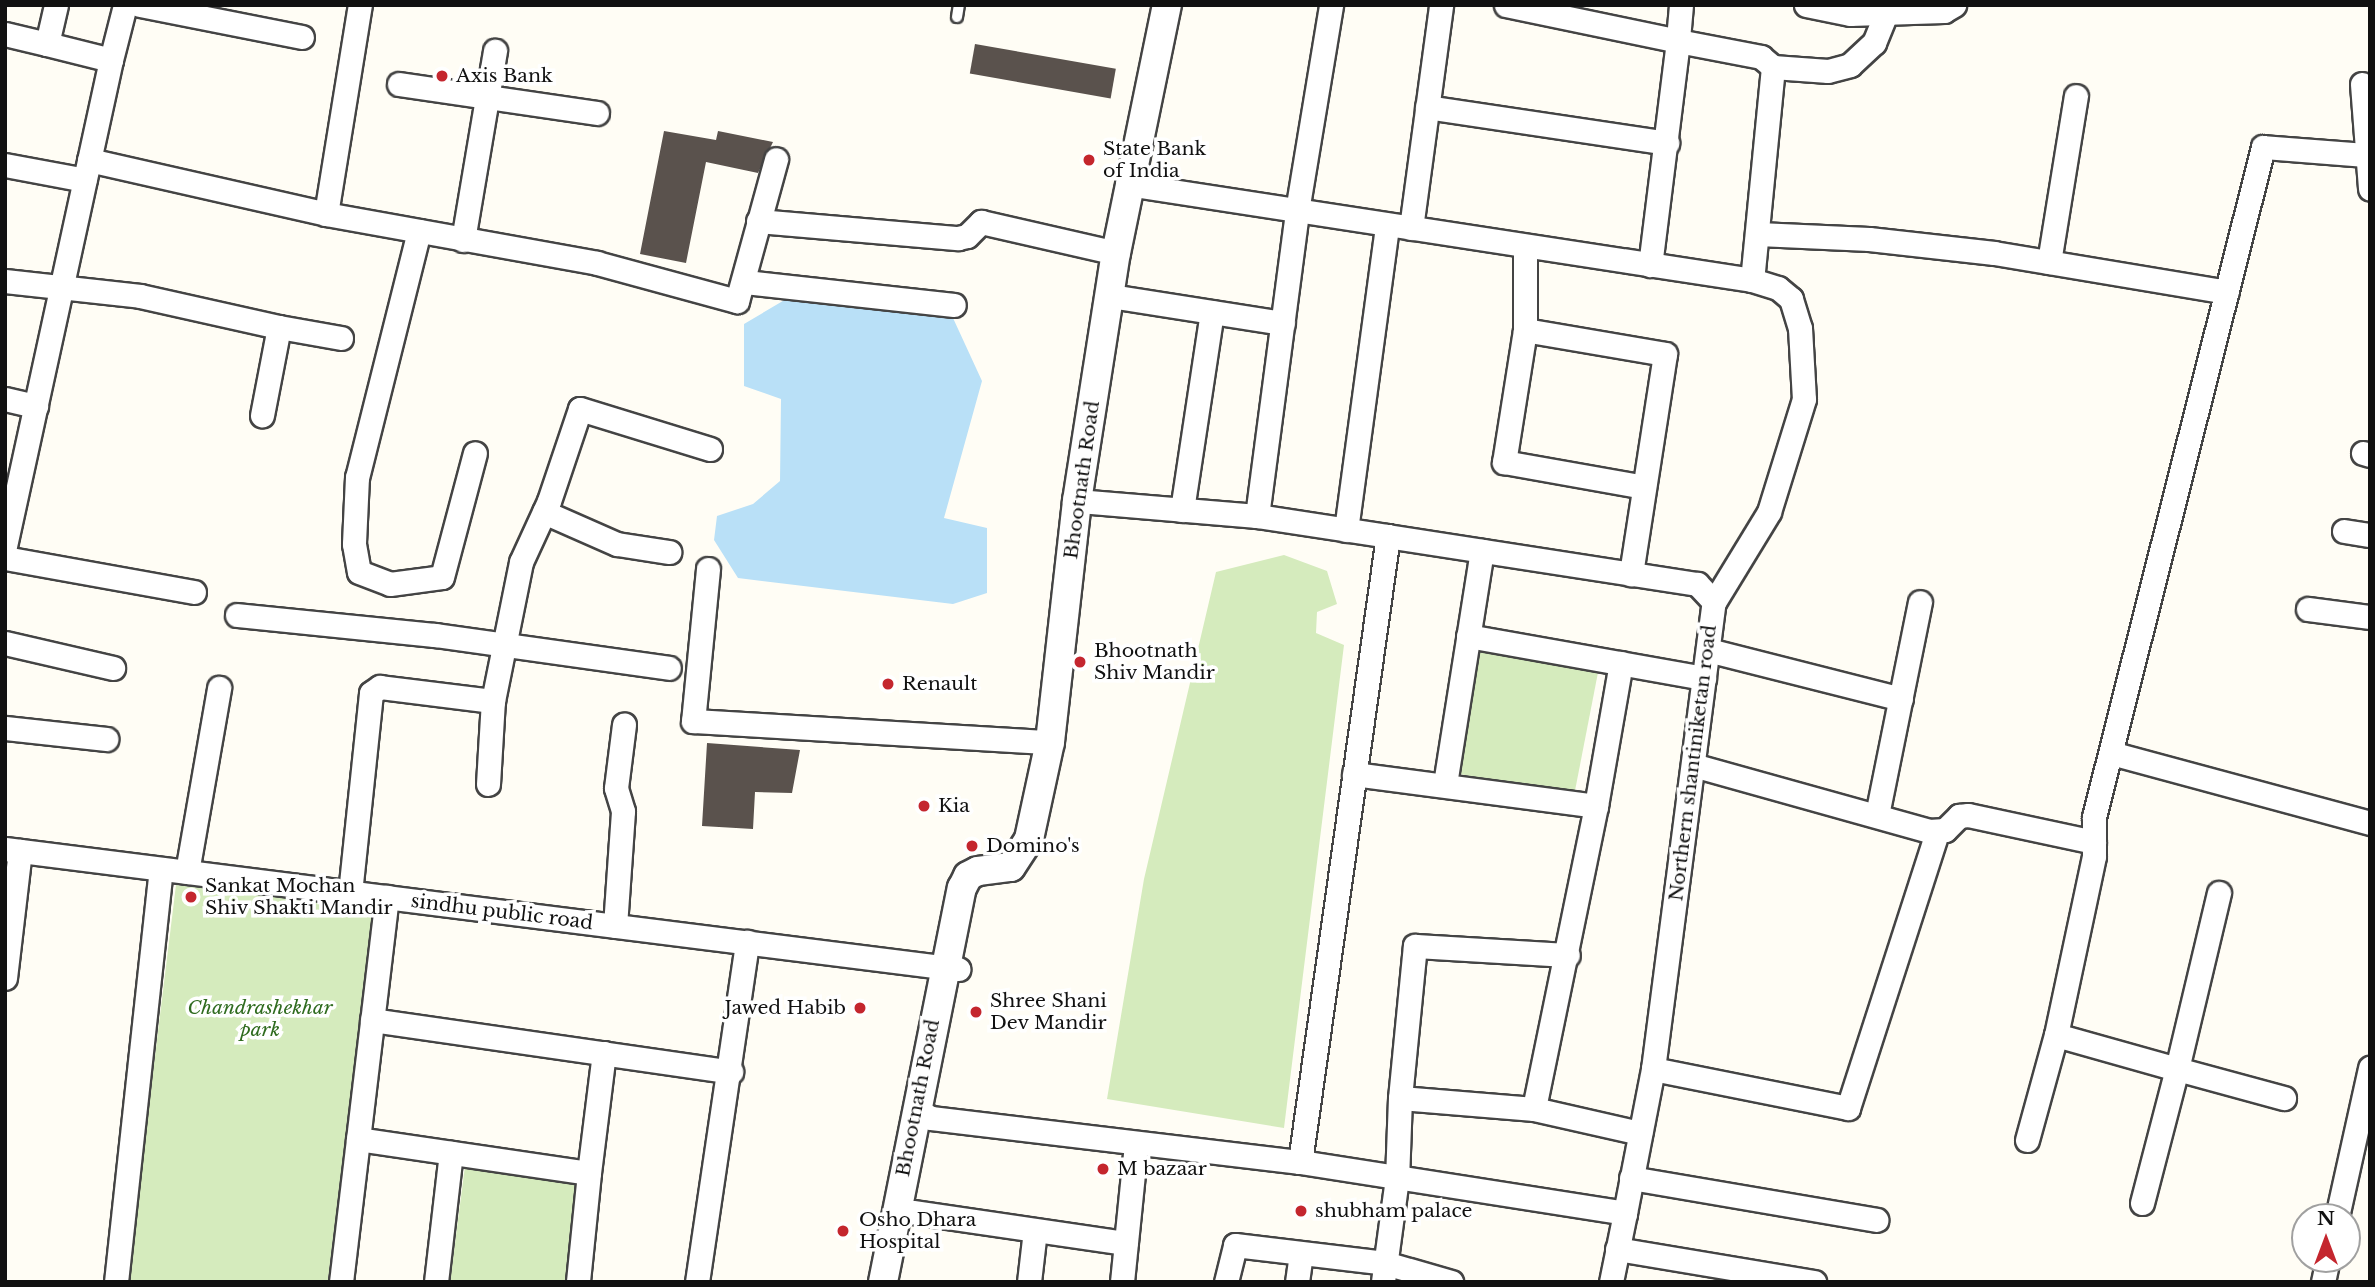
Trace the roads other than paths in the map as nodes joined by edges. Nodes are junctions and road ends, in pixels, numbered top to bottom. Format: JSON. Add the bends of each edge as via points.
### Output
{"nodes":[{"id":1,"x":56,"y":5,"type":"edge"},
{"id":2,"x":125,"y":5,"type":"edge"},
{"id":3,"x":140,"y":5,"type":"edge"},
{"id":4,"x":360,"y":5,"type":"edge"},
{"id":5,"x":1167,"y":5,"type":"edge"},
{"id":6,"x":1331,"y":5,"type":"edge"},
{"id":7,"x":1441,"y":5,"type":"edge"},
{"id":8,"x":1506,"y":5,"type":"edge"},
{"id":9,"x":1681,"y":5,"type":"edge"},
{"id":10,"x":1806,"y":5,"type":"edge"},
{"id":11,"x":1955,"y":5,"type":"edge"},
{"id":12,"x":1886,"y":13,"type":"junction"},
{"id":13,"x":5,"y":34,"type":"edge"},
{"id":14,"x":302,"y":37,"type":"dead end"},
{"id":15,"x":1678,"y":41,"type":"junction"},
{"id":16,"x":47,"y":44,"type":"junction"},
{"id":17,"x":495,"y":51,"type":"dead end"},
{"id":18,"x":111,"y":60,"type":"junction"},
{"id":19,"x":1773,"y":67,"type":"junction"},
{"id":20,"x":399,"y":84,"type":"dead end"},
{"id":21,"x":2362,"y":84,"type":"dead end"},
{"id":22,"x":487,"y":95,"type":"junction"},
{"id":23,"x":2076,"y":96,"type":"dead end"},
{"id":24,"x":1427,"y":107,"type":"junction"},
{"id":25,"x":597,"y":113,"type":"dead end"},
{"id":26,"x":1667,"y":143,"type":"junction"},
{"id":27,"x":2364,"y":155,"type":"junction"},
{"id":28,"x":776,"y":159,"type":"dead end"},
{"id":29,"x":5,"y":165,"type":"edge"},
{"id":30,"x":87,"y":170,"type":"junction"},
{"id":31,"x":1128,"y":184,"type":"junction"},
{"id":32,"x":2370,"y":189,"type":"edge"},
{"id":33,"x":1297,"y":211,"type":"junction"},
{"id":34,"x":326,"y":214,"type":"junction"},
{"id":35,"x":758,"y":221,"type":"junction"},
{"id":36,"x":1387,"y":225,"type":"junction"},
{"id":37,"x":1411,"y":228,"type":"junction"},
{"id":38,"x":419,"y":231,"type":"junction"},
{"id":39,"x":1758,"y":234,"type":"junction"},
{"id":40,"x":463,"y":240,"type":"junction"},
{"id":41,"x":1525,"y":246,"type":"junction"},
{"id":42,"x":1116,"y":253,"type":"junction"},
{"id":43,"x":2049,"y":262,"type":"junction"},
{"id":44,"x":1650,"y":265,"type":"junction"},
{"id":45,"x":1752,"y":280,"type":"junction"},
{"id":46,"x":5,"y":281,"type":"edge"},
{"id":47,"x":745,"y":282,"type":"junction"},
{"id":48,"x":61,"y":289,"type":"junction"},
{"id":49,"x":2227,"y":292,"type":"junction"},
{"id":50,"x":1110,"y":296,"type":"junction"},
{"id":51,"x":954,"y":305,"type":"dead end"},
{"id":52,"x":1212,"y":312,"type":"junction"},
{"id":53,"x":1283,"y":323,"type":"junction"},
{"id":54,"x":279,"y":327,"type":"junction"},
{"id":55,"x":1525,"y":330,"type":"junction"},
{"id":56,"x":341,"y":338,"type":"dead end"},
{"id":57,"x":5,"y":399,"type":"edge"},
{"id":58,"x":36,"y":406,"type":"junction"},
{"id":59,"x":262,"y":415,"type":"dead end"},
{"id":60,"x":710,"y":449,"type":"dead end"},
{"id":61,"x":475,"y":453,"type":"dead end"},
{"id":62,"x":1644,"y":487,"type":"junction"},
{"id":63,"x":1077,"y":502,"type":"junction"},
{"id":64,"x":1182,"y":510,"type":"junction"},
{"id":65,"x":544,"y":512,"type":"junction"},
{"id":66,"x":1257,"y":516,"type":"junction"},
{"id":67,"x":1346,"y":530,"type":"junction"},
{"id":68,"x":2344,"y":531,"type":"dead end"},
{"id":69,"x":2370,"y":535,"type":"edge"},
{"id":70,"x":1388,"y":536,"type":"junction"},
{"id":71,"x":5,"y":546,"type":"edge"},
{"id":72,"x":1482,"y":551,"type":"junction"},
{"id":73,"x":668,"y":552,"type":"dead end"},
{"id":74,"x":5,"y":558,"type":"edge"},
{"id":75,"x":708,"y":569,"type":"dead end"},
{"id":76,"x":1631,"y":574,"type":"junction"},
{"id":77,"x":194,"y":592,"type":"dead end"},
{"id":78,"x":1714,"y":601,"type":"junction"},
{"id":79,"x":1920,"y":601,"type":"dead end"},
{"id":80,"x":2308,"y":609,"type":"dead end"},
{"id":81,"x":237,"y":615,"type":"dead end"},
{"id":82,"x":2370,"y":617,"type":"edge"},
{"id":83,"x":1468,"y":636,"type":"junction"},
{"id":84,"x":5,"y":643,"type":"edge"},
{"id":85,"x":505,"y":645,"type":"junction"},
{"id":86,"x":1708,"y":650,"type":"junction"},
{"id":87,"x":1620,"y":663,"type":"junction"},
{"id":88,"x":113,"y":668,"type":"dead end"},
{"id":89,"x":669,"y":668,"type":"dead end"},
{"id":90,"x":1704,"y":678,"type":"junction"},
{"id":91,"x":219,"y":688,"type":"dead end"},
{"id":92,"x":1900,"y":699,"type":"junction"},
{"id":93,"x":494,"y":701,"type":"junction"},
{"id":94,"x":624,"y":724,"type":"dead end"},
{"id":95,"x":5,"y":728,"type":"edge"},
{"id":96,"x":106,"y":739,"type":"dead end"},
{"id":97,"x":1050,"y":742,"type":"junction"},
{"id":98,"x":2111,"y":753,"type":"junction"},
{"id":99,"x":1693,"y":765,"type":"junction"},
{"id":100,"x":1354,"y":774,"type":"junction"},
{"id":101,"x":488,"y":784,"type":"dead end"},
{"id":102,"x":1445,"y":784,"type":"junction"},
{"id":103,"x":1596,"y":806,"type":"junction"},
{"id":104,"x":1877,"y":815,"type":"junction"},
{"id":105,"x":2370,"y":823,"type":"edge"},
{"id":106,"x":1937,"y":832,"type":"junction"},
{"id":107,"x":2094,"y":842,"type":"junction"},
{"id":108,"x":13,"y":850,"type":"edge"},
{"id":109,"x":161,"y":869,"type":"junction"},
{"id":110,"x":187,"y":872,"type":"junction"},
{"id":111,"x":350,"y":892,"type":"junction"},
{"id":112,"x":2219,"y":893,"type":"dead end"},
{"id":113,"x":387,"y":897,"type":"junction"},
{"id":114,"x":615,"y":926,"type":"junction"},
{"id":115,"x":747,"y":942,"type":"junction"},
{"id":116,"x":1568,"y":955,"type":"junction"},
{"id":117,"x":950,"y":968,"type":"junction"},
{"id":118,"x":5,"y":978,"type":"edge"},
{"id":119,"x":372,"y":1020,"type":"junction"},
{"id":120,"x":2056,"y":1035,"type":"junction"},
{"id":121,"x":604,"y":1054,"type":"junction"},
{"id":122,"x":2370,"y":1068,"type":"edge"},
{"id":123,"x":1653,"y":1069,"type":"junction"},
{"id":124,"x":2177,"y":1069,"type":"junction"},
{"id":125,"x":731,"y":1072,"type":"junction"},
{"id":126,"x":1400,"y":1098,"type":"junction"},
{"id":127,"x":2284,"y":1098,"type":"dead end"},
{"id":128,"x":1534,"y":1110,"type":"junction"},
{"id":129,"x":924,"y":1114,"type":"junction"},
{"id":130,"x":1640,"y":1133,"type":"junction"},
{"id":131,"x":358,"y":1139,"type":"junction"},
{"id":132,"x":2027,"y":1140,"type":"dead end"},
{"id":133,"x":1136,"y":1145,"type":"junction"},
{"id":134,"x":451,"y":1153,"type":"junction"},
{"id":135,"x":1300,"y":1162,"type":"junction"},
{"id":136,"x":589,"y":1173,"type":"junction"},
{"id":137,"x":1397,"y":1178,"type":"junction"},
{"id":138,"x":1631,"y":1178,"type":"junction"},
{"id":139,"x":2142,"y":1202,"type":"dead end"},
{"id":140,"x":2340,"y":1203,"type":"edge"},
{"id":141,"x":913,"y":1212,"type":"junction"},
{"id":142,"x":1625,"y":1213,"type":"junction"},
{"id":143,"x":1876,"y":1220,"type":"dead end"},
{"id":144,"x":1035,"y":1230,"type":"junction"},
{"id":145,"x":1126,"y":1243,"type":"junction"},
{"id":146,"x":1618,"y":1249,"type":"junction"},
{"id":147,"x":1301,"y":1254,"type":"junction"},
{"id":148,"x":1384,"y":1273,"type":"edge"},
{"id":149,"x":116,"y":1282,"type":"edge"},
{"id":150,"x":341,"y":1282,"type":"edge"},
{"id":151,"x":436,"y":1282,"type":"edge"},
{"id":152,"x":578,"y":1282,"type":"edge"},
{"id":153,"x":697,"y":1282,"type":"edge"},
{"id":154,"x":883,"y":1282,"type":"edge"},
{"id":155,"x":899,"y":1282,"type":"edge"},
{"id":156,"x":1029,"y":1282,"type":"edge"},
{"id":157,"x":1122,"y":1282,"type":"edge"},
{"id":158,"x":1226,"y":1282,"type":"edge"},
{"id":159,"x":1297,"y":1282,"type":"edge"},
{"id":160,"x":1451,"y":1282,"type":"edge"},
{"id":161,"x":1611,"y":1282,"type":"edge"},
{"id":162,"x":1814,"y":1282,"type":"edge"}],
"edges":[{"from":1,"to":16,"type":"street"},
{"from":2,"to":18,"type":"street"},
{"from":3,"to":14,"type":"street"},
{"from":4,"to":34,"type":"street"},
{"from":5,"to":31,"type":"street","name":"Bhootnath Road"},
{"from":6,"to":33,"type":"street"},
{"from":7,"to":24,"type":"street"},
{"from":8,"to":15,"type":"street"},
{"from":9,"to":15,"type":"street"},
{"from":10,"to":12,"type":"street","via":[[1850,14]]},
{"from":11,"to":12,"type":"street","via":[[1944,11]]},
{"from":12,"to":19,"type":"street","via":[[1874,43],[1850,65],[1828,71]]},
{"from":13,"to":16,"type":"street"},
{"from":15,"to":19,"type":"street","via":[[1761,57]]},
{"from":15,"to":26,"type":"street"},
{"from":16,"to":18,"type":"street"},
{"from":17,"to":22,"type":"street"},
{"from":18,"to":30,"type":"street"},
{"from":19,"to":39,"type":"street"},
{"from":20,"to":22,"type":"street"},
{"from":21,"to":27,"type":"street"},
{"from":22,"to":25,"type":"street"},
{"from":22,"to":40,"type":"street"},
{"from":23,"to":43,"type":"street"},
{"from":24,"to":26,"type":"street"},
{"from":24,"to":37,"type":"street"},
{"from":26,"to":44,"type":"street"},
{"from":27,"to":32,"type":"street"},
{"from":27,"to":49,"type":"street","via":[[2263,146]]},
{"from":28,"to":35,"type":"street"},
{"from":29,"to":30,"type":"street"},
{"from":30,"to":34,"type":"street"},
{"from":30,"to":48,"type":"street"},
{"from":31,"to":33,"type":"street"},
{"from":31,"to":42,"type":"street","name":"Bhootnath Road"},
{"from":33,"to":36,"type":"street"},
{"from":33,"to":53,"type":"street"},
{"from":34,"to":38,"type":"street"},
{"from":35,"to":42,"type":"street","via":[[958,238],[981,222]]},
{"from":35,"to":47,"type":"street"},
{"from":36,"to":37,"type":"street"},
{"from":36,"to":67,"type":"street"},
{"from":37,"to":41,"type":"street"},
{"from":38,"to":40,"type":"street"},
{"from":38,"to":61,"type":"street","via":[[357,477],[354,544],[359,572],[390,584],[442,577]]},
{"from":39,"to":43,"type":"street","via":[[1869,239]]},
{"from":39,"to":45,"type":"street"},
{"from":40,"to":47,"type":"street","via":[[597,263],[737,301]]},
{"from":41,"to":44,"type":"street"},
{"from":41,"to":55,"type":"street"},
{"from":42,"to":50,"type":"street","name":"Bhootnath Road"},
{"from":43,"to":49,"type":"street"},
{"from":44,"to":45,"type":"street"},
{"from":45,"to":78,"type":"street","via":[[1778,288],[1791,299],[1801,338],[1804,399],[1769,513]]},
{"from":46,"to":48,"type":"street"},
{"from":47,"to":51,"type":"street"},
{"from":48,"to":54,"type":"street","via":[[141,296]]},
{"from":48,"to":58,"type":"street"},
{"from":49,"to":98,"type":"street"},
{"from":50,"to":52,"type":"street"},
{"from":50,"to":63,"type":"street","name":"Bhootnath Road"},
{"from":52,"to":53,"type":"street"},
{"from":52,"to":64,"type":"street"},
{"from":53,"to":66,"type":"street"},
{"from":54,"to":56,"type":"street"},
{"from":54,"to":59,"type":"street"},
{"from":55,"to":62,"type":"street","via":[[1504,462]]},
{"from":55,"to":62,"type":"street","via":[[1665,354]]},
{"from":57,"to":58,"type":"street"},
{"from":58,"to":71,"type":"street"},
{"from":60,"to":65,"type":"street","via":[[580,409]]},
{"from":62,"to":76,"type":"street"},
{"from":63,"to":64,"type":"street","name":"Northern shantiniketan road"},
{"from":63,"to":97,"type":"street","name":"Bhootnath Road"},
{"from":64,"to":66,"type":"street","name":"Northern shantiniketan road"},
{"from":65,"to":73,"type":"street","via":[[617,544]]},
{"from":65,"to":85,"type":"street","via":[[521,562]]},
{"from":66,"to":67,"type":"street","name":"Northern shantiniketan road"},
{"from":67,"to":70,"type":"street","name":"Northern shantiniketan road"},
{"from":68,"to":69,"type":"street"},
{"from":70,"to":72,"type":"street","name":"Northern shantiniketan road"},
{"from":70,"to":100,"type":"street"},
{"from":72,"to":76,"type":"street","name":"Northern shantiniketan road"},
{"from":72,"to":83,"type":"street"},
{"from":74,"to":77,"type":"street"},
{"from":75,"to":97,"type":"street","via":[[693,721]]},
{"from":76,"to":78,"type":"street","name":"Northern shantiniketan road","via":[[1697,584]]},
{"from":78,"to":86,"type":"street","name":"Northern shantiniketan road"},
{"from":79,"to":92,"type":"street"},
{"from":80,"to":82,"type":"street"},
{"from":81,"to":85,"type":"street"},
{"from":83,"to":87,"type":"street"},
{"from":83,"to":102,"type":"street"},
{"from":84,"to":88,"type":"street"},
{"from":85,"to":89,"type":"street"},
{"from":85,"to":93,"type":"street"},
{"from":86,"to":90,"type":"street","name":"Northern shantiniketan road"},
{"from":86,"to":92,"type":"street"},
{"from":87,"to":90,"type":"street"},
{"from":87,"to":103,"type":"street"},
{"from":90,"to":99,"type":"street","name":"Northern shantiniketan road"},
{"from":91,"to":110,"type":"street"},
{"from":92,"to":104,"type":"street"},
{"from":93,"to":101,"type":"street"},
{"from":93,"to":111,"type":"street","via":[[380,687],[371,693]]},
{"from":94,"to":114,"type":"street","via":[[615,788],[623,811]]},
{"from":95,"to":96,"type":"street"},
{"from":97,"to":117,"type":"street","name":"Bhootnath Road","via":[[1021,858],[1011,867],[968,876]]},
{"from":98,"to":105,"type":"street"},
{"from":98,"to":107,"type":"street","via":[[2094,817]]},
{"from":99,"to":104,"type":"street"},
{"from":99,"to":123,"type":"street","name":"Northern shantiniketan road"},
{"from":100,"to":102,"type":"street"},
{"from":100,"to":135,"type":"street"},
{"from":102,"to":103,"type":"street"},
{"from":103,"to":116,"type":"street"},
{"from":104,"to":106,"type":"street"},
{"from":106,"to":107,"type":"street","via":[[1968,814]]},
{"from":106,"to":123,"type":"street","via":[[1847,1108]]},
{"from":107,"to":120,"type":"street"},
{"from":108,"to":109,"type":"street","name":"sindhu public road"},
{"from":108,"to":118,"type":"street"},
{"from":109,"to":110,"type":"street","name":"sindhu public road"},
{"from":109,"to":149,"type":"street"},
{"from":110,"to":111,"type":"street","name":"sindhu public road"},
{"from":111,"to":113,"type":"street","name":"sindhu public road"},
{"from":112,"to":124,"type":"street"},
{"from":113,"to":114,"type":"street","name":"sindhu public road"},
{"from":113,"to":119,"type":"street"},
{"from":114,"to":115,"type":"street","name":"sindhu public road"},
{"from":115,"to":117,"type":"street","name":"sindhu public road"},
{"from":115,"to":125,"type":"street"},
{"from":116,"to":126,"type":"street","via":[[1415,946]]},
{"from":116,"to":128,"type":"street"},
{"from":117,"to":129,"type":"street","name":"Bhootnath Road"},
{"from":119,"to":121,"type":"street"},
{"from":119,"to":131,"type":"street"},
{"from":120,"to":124,"type":"street"},
{"from":120,"to":132,"type":"street"},
{"from":121,"to":125,"type":"street"},
{"from":121,"to":136,"type":"street"},
{"from":122,"to":140,"type":"street"},
{"from":123,"to":130,"type":"street","name":"Northern shantiniketan road"},
{"from":124,"to":127,"type":"street"},
{"from":124,"to":139,"type":"street"},
{"from":125,"to":153,"type":"street"},
{"from":126,"to":128,"type":"street"},
{"from":126,"to":137,"type":"street"},
{"from":128,"to":130,"type":"street"},
{"from":129,"to":133,"type":"street"},
{"from":129,"to":141,"type":"street","name":"Bhootnath Road"},
{"from":129,"to":154,"type":"street","name":"Bhootnath Road"},
{"from":130,"to":138,"type":"street","name":"Northern shantiniketan road"},
{"from":131,"to":134,"type":"street"},
{"from":131,"to":150,"type":"street"},
{"from":133,"to":135,"type":"street"},
{"from":133,"to":145,"type":"street"},
{"from":134,"to":136,"type":"street"},
{"from":134,"to":151,"type":"street"},
{"from":135,"to":137,"type":"street"},
{"from":136,"to":152,"type":"street"},
{"from":137,"to":142,"type":"street"},
{"from":137,"to":148,"type":"street"},
{"from":138,"to":142,"type":"street","name":"Northern shantiniketan road"},
{"from":138,"to":143,"type":"street"},
{"from":141,"to":144,"type":"street"},
{"from":141,"to":155,"type":"street","name":"Bhootnath Road"},
{"from":142,"to":146,"type":"street","name":"Northern shantiniketan road"},
{"from":144,"to":145,"type":"street"},
{"from":144,"to":156,"type":"street"},
{"from":145,"to":157,"type":"street"},
{"from":146,"to":161,"type":"street","name":"Northern shantiniketan road"},
{"from":146,"to":162,"type":"street"},
{"from":147,"to":148,"type":"street"},
{"from":147,"to":158,"type":"street","via":[[1235,1245]]},
{"from":147,"to":159,"type":"street"},
{"from":148,"to":160,"type":"street"}]}
